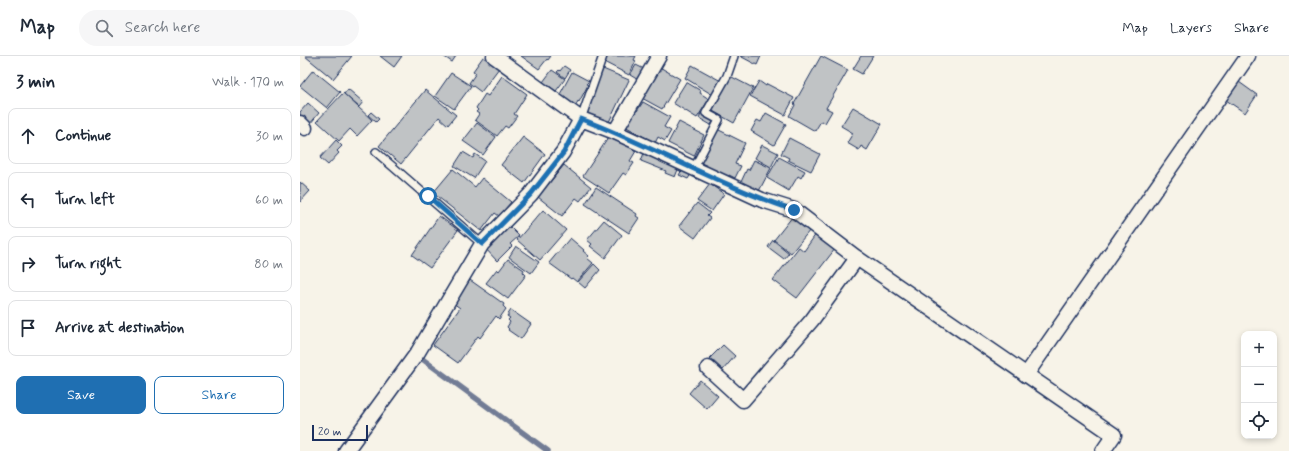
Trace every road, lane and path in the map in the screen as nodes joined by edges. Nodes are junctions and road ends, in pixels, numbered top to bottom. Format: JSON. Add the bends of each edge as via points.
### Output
{"nodes":[{"id":1,"x":494,"y":56,"type":"edge"},
{"id":2,"x":603,"y":56,"type":"edge"},
{"id":3,"x":659,"y":56,"type":"edge"},
{"id":4,"x":734,"y":56,"type":"edge"},
{"id":5,"x":1248,"y":56,"type":"edge"},
{"id":6,"x":581,"y":119,"type":"junction"},
{"id":7,"x":615,"y":132,"type":"junction"},
{"id":8,"x":376,"y":152,"type":"dead end"},
{"id":9,"x":694,"y":168,"type":"junction"},
{"id":10,"x":482,"y":244,"type":"junction"},
{"id":11,"x":857,"y":258,"type":"junction"},
{"id":12,"x":708,"y":368,"type":"dead end"},
{"id":13,"x":1026,"y":375,"type":"junction"},
{"id":14,"x":346,"y":451,"type":"edge"},
{"id":15,"x":1103,"y":451,"type":"edge"}],
"edges":[{"from":1,"to":6,"type":"street"},
{"from":2,"to":6,"type":"lane"},
{"from":3,"to":7,"type":"street"},
{"from":4,"to":9,"type":"lane","via":[[727,76],[706,113],[719,120]]},
{"from":5,"to":13,"type":"street"},
{"from":6,"to":7,"type":"street"},
{"from":6,"to":10,"type":"street","via":[[564,152],[531,194]]},
{"from":7,"to":9,"type":"street"},
{"from":8,"to":10,"type":"lane"},
{"from":9,"to":11,"type":"street","via":[[762,200],[794,210]]},
{"from":10,"to":14,"type":"street","via":[[418,352]]},
{"from":11,"to":12,"type":"street","via":[[812,320],[743,400]]},
{"from":11,"to":13,"type":"street"},
{"from":13,"to":15,"type":"street","via":[[1114,435]]}]}
